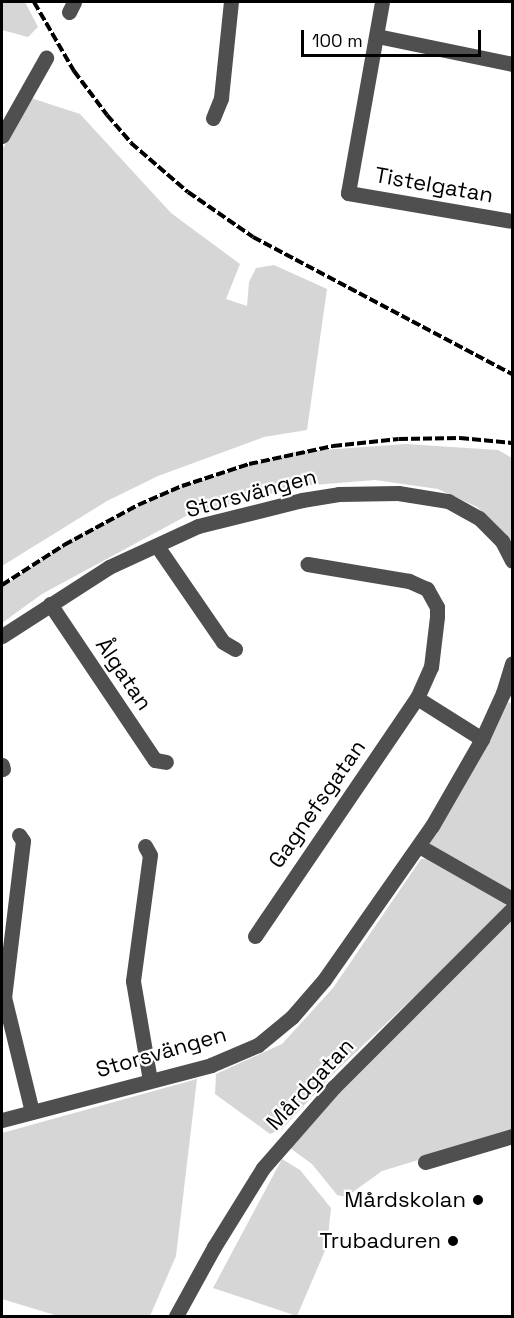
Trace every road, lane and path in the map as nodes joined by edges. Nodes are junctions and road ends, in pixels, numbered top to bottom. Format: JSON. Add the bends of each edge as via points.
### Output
{"nodes":[{"id":1,"x":231,"y":2,"type":"edge"},
{"id":2,"x":382,"y":2,"type":"edge"},
{"id":3,"x":377,"y":36,"type":"junction"},
{"id":4,"x":46,"y":58,"type":"dead end"},
{"id":5,"x":513,"y":64,"type":"edge"},
{"id":6,"x":213,"y":118,"type":"dead end"},
{"id":7,"x":2,"y":136,"type":"edge"},
{"id":8,"x":513,"y":221,"type":"edge"},
{"id":9,"x":157,"y":546,"type":"junction"},
{"id":10,"x":513,"y":561,"type":"edge"},
{"id":11,"x":307,"y":564,"type":"dead end"},
{"id":12,"x":50,"y":604,"type":"junction"},
{"id":13,"x":2,"y":636,"type":"edge"},
{"id":14,"x":235,"y":649,"type":"dead end"},
{"id":15,"x":513,"y":663,"type":"edge"},
{"id":16,"x":417,"y":698,"type":"junction"},
{"id":17,"x":482,"y":739,"type":"junction"},
{"id":18,"x":166,"y":762,"type":"dead end"},
{"id":19,"x":19,"y":835,"type":"dead end"},
{"id":20,"x":146,"y":846,"type":"dead end"},
{"id":21,"x":419,"y":846,"type":"junction"},
{"id":22,"x":513,"y":899,"type":"edge"},
{"id":23,"x":513,"y":909,"type":"edge"},
{"id":24,"x":255,"y":936,"type":"dead end"},
{"id":25,"x":150,"y":1080,"type":"junction"},
{"id":26,"x":32,"y":1112,"type":"junction"},
{"id":27,"x":2,"y":1120,"type":"edge"},
{"id":28,"x":513,"y":1136,"type":"edge"},
{"id":29,"x":425,"y":1162,"type":"dead end"},
{"id":30,"x":176,"y":1317,"type":"edge"}],
"edges":[{"from":1,"to":6,"type":"street","via":[[221,98]]},
{"from":2,"to":3,"type":"street"},
{"from":3,"to":5,"type":"street"},
{"from":3,"to":8,"type":"street","name":"Tistelgatan","via":[[348,193]]},
{"from":4,"to":7,"type":"street"},
{"from":9,"to":10,"type":"street","name":"Storsvängen","via":[[198,526],[302,500],[339,494],[398,493],[448,501],[479,518],[502,541]]},
{"from":9,"to":12,"type":"street","name":"Storsvängen","via":[[109,567]]},
{"from":9,"to":14,"type":"street","via":[[223,642]]},
{"from":11,"to":16,"type":"street","name":"Gagnefsgatan","via":[[409,581],[427,589],[437,606],[437,616],[431,667]]},
{"from":12,"to":13,"type":"street","name":"Storsvängen"},
{"from":12,"to":18,"type":"street","name":"Ålgatan","via":[[155,760]]},
{"from":15,"to":17,"type":"street","name":"Storsvängen"},
{"from":16,"to":17,"type":"street"},
{"from":16,"to":24,"type":"street","name":"Gagnefsgatan","via":[[266,908]]},
{"from":17,"to":21,"type":"street","name":"Storsvängen"},
{"from":19,"to":26,"type":"street","via":[[23,841],[4,997]]},
{"from":20,"to":25,"type":"street","via":[[150,855],[133,981]]},
{"from":21,"to":22,"type":"street"},
{"from":21,"to":25,"type":"street","name":"Storsvängen","via":[[324,980],[292,1017],[258,1045],[211,1065]]},
{"from":23,"to":30,"type":"street","name":"Mårdgatan","via":[[334,1087],[263,1168]]},
{"from":25,"to":26,"type":"street","name":"Storsvängen"},
{"from":26,"to":27,"type":"street","name":"Storsvängen"},
{"from":28,"to":29,"type":"street"}]}
